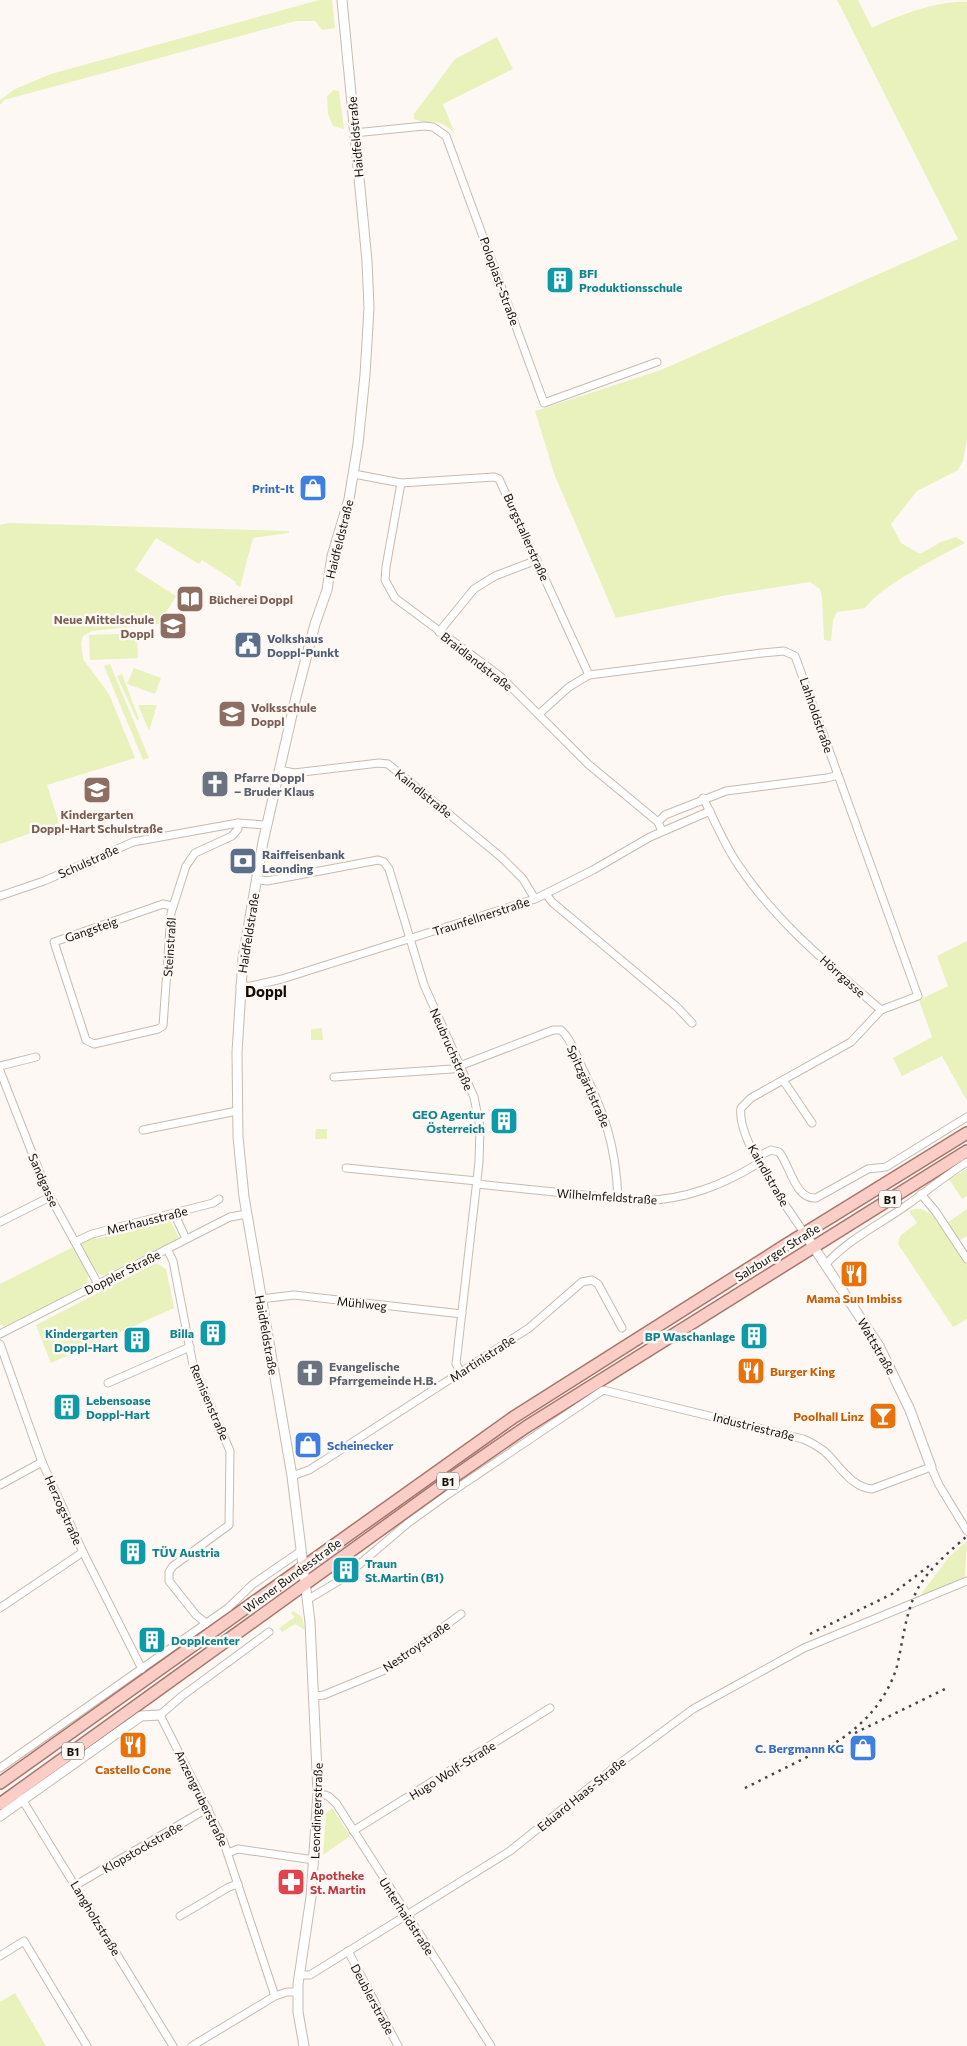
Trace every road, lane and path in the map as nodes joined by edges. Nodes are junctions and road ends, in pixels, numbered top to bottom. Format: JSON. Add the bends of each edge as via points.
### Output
{"nodes":[{"id":1,"x":342,"y":0,"type":"edge"},
{"id":2,"x":354,"y":133,"type":"junction"},
{"id":3,"x":657,"y":362,"type":"dead end"},
{"id":4,"x":354,"y":474,"type":"junction"},
{"id":5,"x":401,"y":483,"type":"junction"},
{"id":6,"x":537,"y":560,"type":"junction"},
{"id":7,"x":439,"y":632,"type":"junction"},
{"id":8,"x":589,"y":675,"type":"junction"},
{"id":9,"x":539,"y":714,"type":"junction"},
{"id":10,"x":280,"y":770,"type":"junction"},
{"id":11,"x":838,"y":774,"type":"junction"},
{"id":12,"x":703,"y":798,"type":"junction"},
{"id":13,"x":710,"y":811,"type":"junction"},
{"id":14,"x":658,"y":822,"type":"junction"},
{"id":15,"x":238,"y":823,"type":"junction"},
{"id":16,"x":266,"y":825,"type":"junction"},
{"id":17,"x":662,"y":831,"type":"junction"},
{"id":18,"x":256,"y":879,"type":"junction"},
{"id":19,"x":546,"y":894,"type":"junction"},
{"id":20,"x":0,"y":896,"type":"edge"},
{"id":21,"x":535,"y":899,"type":"junction"},
{"id":22,"x":172,"y":906,"type":"junction"},
{"id":23,"x":409,"y":939,"type":"junction"},
{"id":24,"x":240,"y":986,"type":"junction"},
{"id":25,"x":881,"y":1010,"type":"junction"},
{"id":26,"x":692,"y":1023,"type":"dead end"},
{"id":27,"x":89,"y":1043,"type":"joint"},
{"id":28,"x":36,"y":1057,"type":"dead end"},
{"id":29,"x":0,"y":1066,"type":"edge"},
{"id":30,"x":460,"y":1066,"type":"junction"},
{"id":31,"x":0,"y":1071,"type":"edge"},
{"id":32,"x":334,"y":1077,"type":"dead end"},
{"id":33,"x":783,"y":1080,"type":"junction"},
{"id":34,"x":237,"y":1110,"type":"junction"},
{"id":35,"x":967,"y":1117,"type":"edge"},
{"id":36,"x":812,"y":1123,"type":"dead end"},
{"id":37,"x":143,"y":1130,"type":"dead end"},
{"id":38,"x":967,"y":1133,"type":"edge"},
{"id":39,"x":967,"y":1151,"type":"edge"},
{"id":40,"x":758,"y":1160,"type":"junction"},
{"id":41,"x":967,"y":1162,"type":"edge"},
{"id":42,"x":346,"y":1168,"type":"dead end"},
{"id":43,"x":477,"y":1183,"type":"junction"},
{"id":44,"x":921,"y":1194,"type":"junction"},
{"id":45,"x":50,"y":1197,"type":"junction"},
{"id":46,"x":220,"y":1199,"type":"dead end"},
{"id":47,"x":618,"y":1199,"type":"junction"},
{"id":48,"x":174,"y":1213,"type":"junction"},
{"id":49,"x":247,"y":1214,"type":"junction"},
{"id":50,"x":0,"y":1222,"type":"edge"},
{"id":51,"x":805,"y":1234,"type":"junction"},
{"id":52,"x":186,"y":1239,"type":"junction"},
{"id":53,"x":75,"y":1242,"type":"junction"},
{"id":54,"x":813,"y":1246,"type":"junction"},
{"id":55,"x":167,"y":1249,"type":"junction"},
{"id":56,"x":967,"y":1259,"type":"edge"},
{"id":57,"x":826,"y":1264,"type":"junction"},
{"id":58,"x":98,"y":1284,"type":"junction"},
{"id":59,"x":261,"y":1299,"type":"junction"},
{"id":60,"x":462,"y":1314,"type":"junction"},
{"id":61,"x":622,"y":1328,"type":"dead end"},
{"id":62,"x":0,"y":1334,"type":"edge"},
{"id":63,"x":190,"y":1347,"type":"junction"},
{"id":64,"x":1,"y":1348,"type":"edge"},
{"id":65,"x":586,"y":1370,"type":"joint"},
{"id":66,"x":461,"y":1372,"type":"junction"},
{"id":67,"x":108,"y":1383,"type":"dead end"},
{"id":68,"x":598,"y":1387,"type":"junction"},
{"id":69,"x":42,"y":1462,"type":"junction"},
{"id":70,"x":931,"y":1467,"type":"junction"},
{"id":71,"x":292,"y":1476,"type":"junction"},
{"id":72,"x":0,"y":1484,"type":"edge"},
{"id":73,"x":967,"y":1531,"type":"edge"},
{"id":74,"x":375,"y":1534,"type":"junction"},
{"id":75,"x":396,"y":1534,"type":"junction"},
{"id":76,"x":301,"y":1551,"type":"junction"},
{"id":77,"x":82,"y":1552,"type":"junction"},
{"id":78,"x":304,"y":1575,"type":"junction"},
{"id":79,"x":967,"y":1581,"type":"edge"},
{"id":80,"x":307,"y":1600,"type":"junction"},
{"id":81,"x":0,"y":1608,"type":"edge"},
{"id":82,"x":461,"y":1614,"type":"dead end"},
{"id":83,"x":206,"y":1623,"type":"junction"},
{"id":84,"x":269,"y":1632,"type":"dead end"},
{"id":85,"x":142,"y":1669,"type":"junction"},
{"id":86,"x":315,"y":1696,"type":"junction"},
{"id":87,"x":550,"y":1708,"type":"dead end"},
{"id":88,"x":160,"y":1715,"type":"junction"},
{"id":89,"x":34,"y":1760,"type":"junction"},
{"id":90,"x":0,"y":1768,"type":"edge"},
{"id":91,"x":0,"y":1777,"type":"edge"},
{"id":92,"x":0,"y":1783,"type":"edge"},
{"id":93,"x":318,"y":1793,"type":"junction"},
{"id":94,"x":20,"y":1796,"type":"junction"},
{"id":95,"x":0,"y":1804,"type":"edge"},
{"id":96,"x":208,"y":1808,"type":"junction"},
{"id":97,"x":0,"y":1816,"type":"edge"},
{"id":98,"x":353,"y":1831,"type":"junction"},
{"id":99,"x":228,"y":1853,"type":"junction"},
{"id":100,"x":314,"y":1860,"type":"junction"},
{"id":101,"x":238,"y":1884,"type":"junction"},
{"id":102,"x":76,"y":1886,"type":"junction"},
{"id":103,"x":406,"y":1915,"type":"junction"},
{"id":104,"x":180,"y":1916,"type":"dead end"},
{"id":105,"x":348,"y":1951,"type":"junction"},
{"id":106,"x":0,"y":1956,"type":"edge"},
{"id":107,"x":299,"y":1974,"type":"junction"},
{"id":108,"x":298,"y":1992,"type":"junction"},
{"id":109,"x":275,"y":1996,"type":"junction"},
{"id":110,"x":87,"y":2046,"type":"edge"},
{"id":111,"x":173,"y":2046,"type":"edge"},
{"id":112,"x":192,"y":2046,"type":"edge"},
{"id":113,"x":304,"y":2046,"type":"edge"},
{"id":114,"x":398,"y":2046,"type":"edge"},
{"id":115,"x":491,"y":2046,"type":"edge"}],
"edges":[{"from":1,"to":2,"type":"street","name":"Haidfeldstraße"},
{"from":2,"to":3,"type":"street","name":"Poloplast-Straße","via":[[433,126],[446,136],[544,403]]},
{"from":2,"to":4,"type":"street","name":"Haidfeldstraße","via":[[369,308]]},
{"from":4,"to":5,"type":"street","name":"Burgstallerstraße"},
{"from":4,"to":10,"type":"street","name":"Haidfeldstraße"},
{"from":5,"to":6,"type":"street","name":"Burgstallerstraße","via":[[499,479]]},
{"from":5,"to":7,"type":"street","name":"Braidlandstraße","via":[[385,580],[394,598]]},
{"from":6,"to":7,"type":"street","via":[[474,589]]},
{"from":6,"to":8,"type":"street","name":"Burgstallerstraße"},
{"from":7,"to":9,"type":"street","name":"Braidlandstraße","via":[[500,676]]},
{"from":8,"to":9,"type":"street","name":"Lahholdstraße","via":[[569,687]]},
{"from":8,"to":11,"type":"street","name":"Lahholdstraße","via":[[762,653],[791,653],[798,661]]},
{"from":9,"to":14,"type":"street","name":"Braidlandstraße","via":[[588,764]]},
{"from":10,"to":16,"type":"street","name":"Haidfeldstraße"},
{"from":10,"to":21,"type":"street","name":"Kaindlstraße","via":[[294,772],[379,762],[388,764],[501,857],[523,879]]},
{"from":11,"to":12,"type":"street","via":[[738,788]]},
{"from":11,"to":25,"type":"street","name":"Lahholdstraße","via":[[918,996]]},
{"from":12,"to":13,"type":"street","name":"Hörrgasse"},
{"from":12,"to":14,"type":"street","via":[[665,815]]},
{"from":13,"to":17,"type":"street","name":"Traunfellnerstraße"},
{"from":13,"to":25,"type":"street","name":"Hörrgasse","via":[[736,862],[765,901]]},
{"from":14,"to":17,"type":"street","name":"Braidlandstraße"},
{"from":15,"to":16,"type":"street","name":"Schulstraße"},
{"from":15,"to":20,"type":"street","name":"Schulstraße","via":[[133,842],[44,881]]},
{"from":15,"to":22,"type":"street","name":"Steinstraßl","via":[[232,836],[191,856]]},
{"from":16,"to":18,"type":"street","name":"Haidfeldstraße"},
{"from":17,"to":19,"type":"street","name":"Traunfellnerstraße"},
{"from":18,"to":23,"type":"street","name":"Neubruchstraße","via":[[268,880],[381,860],[389,869]]},
{"from":18,"to":24,"type":"street","name":"Haidfeldstraße"},
{"from":19,"to":21,"type":"street","name":"Traunfellnerstraße"},
{"from":19,"to":26,"type":"street"},
{"from":21,"to":23,"type":"street","name":"Traunfellnerstraße"},
{"from":22,"to":27,"type":"street","name":"Steinstraßl","via":[[163,1026]]},
{"from":22,"to":27,"type":"street","name":"Gangsteig","via":[[163,904],[54,942]]},
{"from":23,"to":24,"type":"street","name":"Traunfellnerstraße","via":[[282,979]]},
{"from":23,"to":30,"type":"street","name":"Neubruchstraße","via":[[424,985]]},
{"from":24,"to":34,"type":"street","name":"Haidfeldstraße"},
{"from":25,"to":33,"type":"street","via":[[851,1042]]},
{"from":28,"to":29,"type":"street"},
{"from":30,"to":32,"type":"street","name":"Spitzgärtlstraße","via":[[437,1071]]},
{"from":30,"to":43,"type":"street","name":"Neubruchstraße","via":[[478,1111]]},
{"from":30,"to":47,"type":"street","name":"Spitzgärtlstraße","via":[[553,1030],[561,1030],[597,1098],[610,1132]]},
{"from":31,"to":45,"type":"street","name":"Sandgasse"},
{"from":33,"to":36,"type":"street"},
{"from":33,"to":40,"type":"street","name":"Kaindlstraße","via":[[744,1103],[740,1114]]},
{"from":34,"to":37,"type":"street"},
{"from":34,"to":49,"type":"street","name":"Haidfeldstraße","via":[[239,1157]]},
{"from":35,"to":40,"type":"street","via":[[886,1167],[868,1169],[816,1198],[808,1197],[800,1190],[780,1152],[771,1150]]},
{"from":38,"to":51,"type":"main road","name":"Salzburger Straße","number":"B1"},
{"from":39,"to":54,"type":"main road","name":"Salzburger Straße","number":"B1"},
{"from":40,"to":47,"type":"street","name":"Wilhelmfeldstraße","via":[[730,1181],[688,1196],[650,1201]]},
{"from":40,"to":51,"type":"street","name":"Kaindlstraße"},
{"from":41,"to":44,"type":"street"},
{"from":42,"to":43,"type":"street","name":"Wilhelmfeldstraße"},
{"from":43,"to":47,"type":"street","name":"Wilhelmfeldstraße"},
{"from":43,"to":60,"type":"street","name":"Neubruchstraße"},
{"from":44,"to":56,"type":"street"},
{"from":44,"to":57,"type":"street","via":[[842,1246]]},
{"from":45,"to":50,"type":"street"},
{"from":45,"to":53,"type":"street","name":"Sandgasse"},
{"from":46,"to":48,"type":"street","name":"Merhausstraße"},
{"from":48,"to":52,"type":"street"},
{"from":48,"to":53,"type":"street","name":"Merhausstraße","via":[[92,1234]]},
{"from":49,"to":52,"type":"street","name":"Doppler Straße","via":[[230,1217]]},
{"from":49,"to":59,"type":"street","name":"Haidfeldstraße"},
{"from":51,"to":54,"type":"street","name":"Wattstraße"},
{"from":51,"to":65,"type":"main road","name":"Salzburger Straße","number":"B1"},
{"from":52,"to":55,"type":"street","name":"Doppler Straße"},
{"from":53,"to":58,"type":"street","name":"Sandgasse"},
{"from":54,"to":57,"type":"street","name":"Wattstraße"},
{"from":54,"to":68,"type":"main road","name":"Salzburger Straße","number":"B1"},
{"from":55,"to":58,"type":"street","name":"Doppler Straße"},
{"from":55,"to":63,"type":"street","name":"Remisenstraße","via":[[174,1261]]},
{"from":57,"to":70,"type":"street","name":"Wattstraße","via":[[892,1371]]},
{"from":58,"to":62,"type":"street","name":"Doppler Straße"},
{"from":59,"to":60,"type":"street","name":"Mühlweg","via":[[294,1295]]},
{"from":59,"to":71,"type":"street","name":"Haidfeldstraße"},
{"from":60,"to":66,"type":"street","name":"Neubruchstraße","via":[[456,1364]]},
{"from":61,"to":66,"type":"street","name":"Martinistraße","via":[[598,1284],[587,1280],[529,1328]]},
{"from":63,"to":67,"type":"street","name":"Remisenstraße"},
{"from":63,"to":83,"type":"street","name":"Remisenstraße","via":[[193,1365],[230,1451],[230,1519],[225,1530],[173,1566],[169,1581]]},
{"from":64,"to":69,"type":"street","name":"Herzogstraße"},
{"from":65,"to":78,"type":"main road","name":"Wiener Bundesstraße","number":"B1","via":[[514,1417]]},
{"from":66,"to":71,"type":"street","name":"Martinistraße","via":[[309,1470]]},
{"from":68,"to":70,"type":"street","name":"Industriestraße","via":[[803,1439],[825,1452],[863,1488],[872,1489]]},
{"from":68,"to":74,"type":"main road","name":"Wiener Bundesstraße","number":"B1","via":[[456,1476]]},
{"from":68,"to":75,"type":"street"},
{"from":69,"to":72,"type":"street"},
{"from":69,"to":77,"type":"street","name":"Herzogstraße"},
{"from":70,"to":73,"type":"street"},
{"from":71,"to":76,"type":"street","name":"Haidfeldstraße"},
{"from":74,"to":75,"type":"street"},
{"from":74,"to":78,"type":"main road","name":"Wiener Bundesstraße","number":"B1"},
{"from":75,"to":80,"type":"street","via":[[342,1579]]},
{"from":76,"to":78,"type":"street","name":"Haidfeldstraße"},
{"from":76,"to":83,"type":"street","name":"Wiener Bundesstraße","via":[[253,1584],[228,1608]]},
{"from":77,"to":81,"type":"street"},
{"from":77,"to":85,"type":"street","name":"Herzogstraße"},
{"from":78,"to":80,"type":"street","name":"Leondingerstraße"},
{"from":78,"to":89,"type":"main road","name":"Wiener Bundesstraße","number":"B1"},
{"from":78,"to":94,"type":"main road","name":"Wiener Bundesstraße","number":"B1"},
{"from":79,"to":103,"type":"street","name":"Eduard Haas-Straße","via":[[804,1648],[693,1709],[510,1851]]},
{"from":80,"to":86,"type":"street","name":"Leondingerstraße"},
{"from":82,"to":86,"type":"street","name":"Nestroystraße","via":[[387,1669]]},
{"from":83,"to":85,"type":"street","name":"Wiener Bundesstraße"},
{"from":84,"to":88,"type":"street"},
{"from":85,"to":90,"type":"street","name":"Wiener Bundesstraße"},
{"from":86,"to":93,"type":"street","name":"Leondingerstraße"},
{"from":87,"to":98,"type":"street","name":"Hugo Wolf-Straße"},
{"from":88,"to":94,"type":"street","name":"Wiener Bundesstraße","via":[[141,1716]]},
{"from":88,"to":96,"type":"street","name":"Anzengruberstraße"},
{"from":89,"to":91,"type":"main road"},
{"from":89,"to":92,"type":"main road","name":"Wiener Bundesstraße","number":"B1"},
{"from":93,"to":98,"type":"street","name":"Unterhaidstraße","via":[[332,1799]]},
{"from":93,"to":100,"type":"street","name":"Leondingerstraße"},
{"from":94,"to":95,"type":"main road","name":"Wiener Bundesstraße","number":"B1"},
{"from":94,"to":97,"type":"street","name":"Wiener Bundesstraße"},
{"from":94,"to":102,"type":"street","name":"Langholzstraße"},
{"from":96,"to":99,"type":"street","name":"Anzengruberstraße"},
{"from":96,"to":102,"type":"street","name":"Klopstockstraße"},
{"from":98,"to":103,"type":"street","name":"Unterhaidstraße"},
{"from":99,"to":100,"type":"street","via":[[238,1849]]},
{"from":99,"to":101,"type":"street","name":"Anzengruberstraße"},
{"from":100,"to":107,"type":"street","name":"Leondingerstraße"},
{"from":101,"to":104,"type":"street"},
{"from":101,"to":109,"type":"street","name":"Anzengruberstraße"},
{"from":102,"to":111,"type":"street","name":"Langholzstraße"},
{"from":103,"to":105,"type":"street","name":"Eduard Haas-Straße"},
{"from":103,"to":115,"type":"street","name":"Unterhaidstraße"},
{"from":105,"to":107,"type":"street","name":"Eduard Haas-Straße","via":[[310,1974]]},
{"from":105,"to":114,"type":"street","name":"Deublerstraße"},
{"from":106,"to":110,"type":"street","via":[[24,1941]]},
{"from":107,"to":108,"type":"street","name":"Leondingerstraße"},
{"from":108,"to":109,"type":"street"},
{"from":108,"to":113,"type":"street","name":"Leondingerstraße"},
{"from":109,"to":112,"type":"street"}]}
